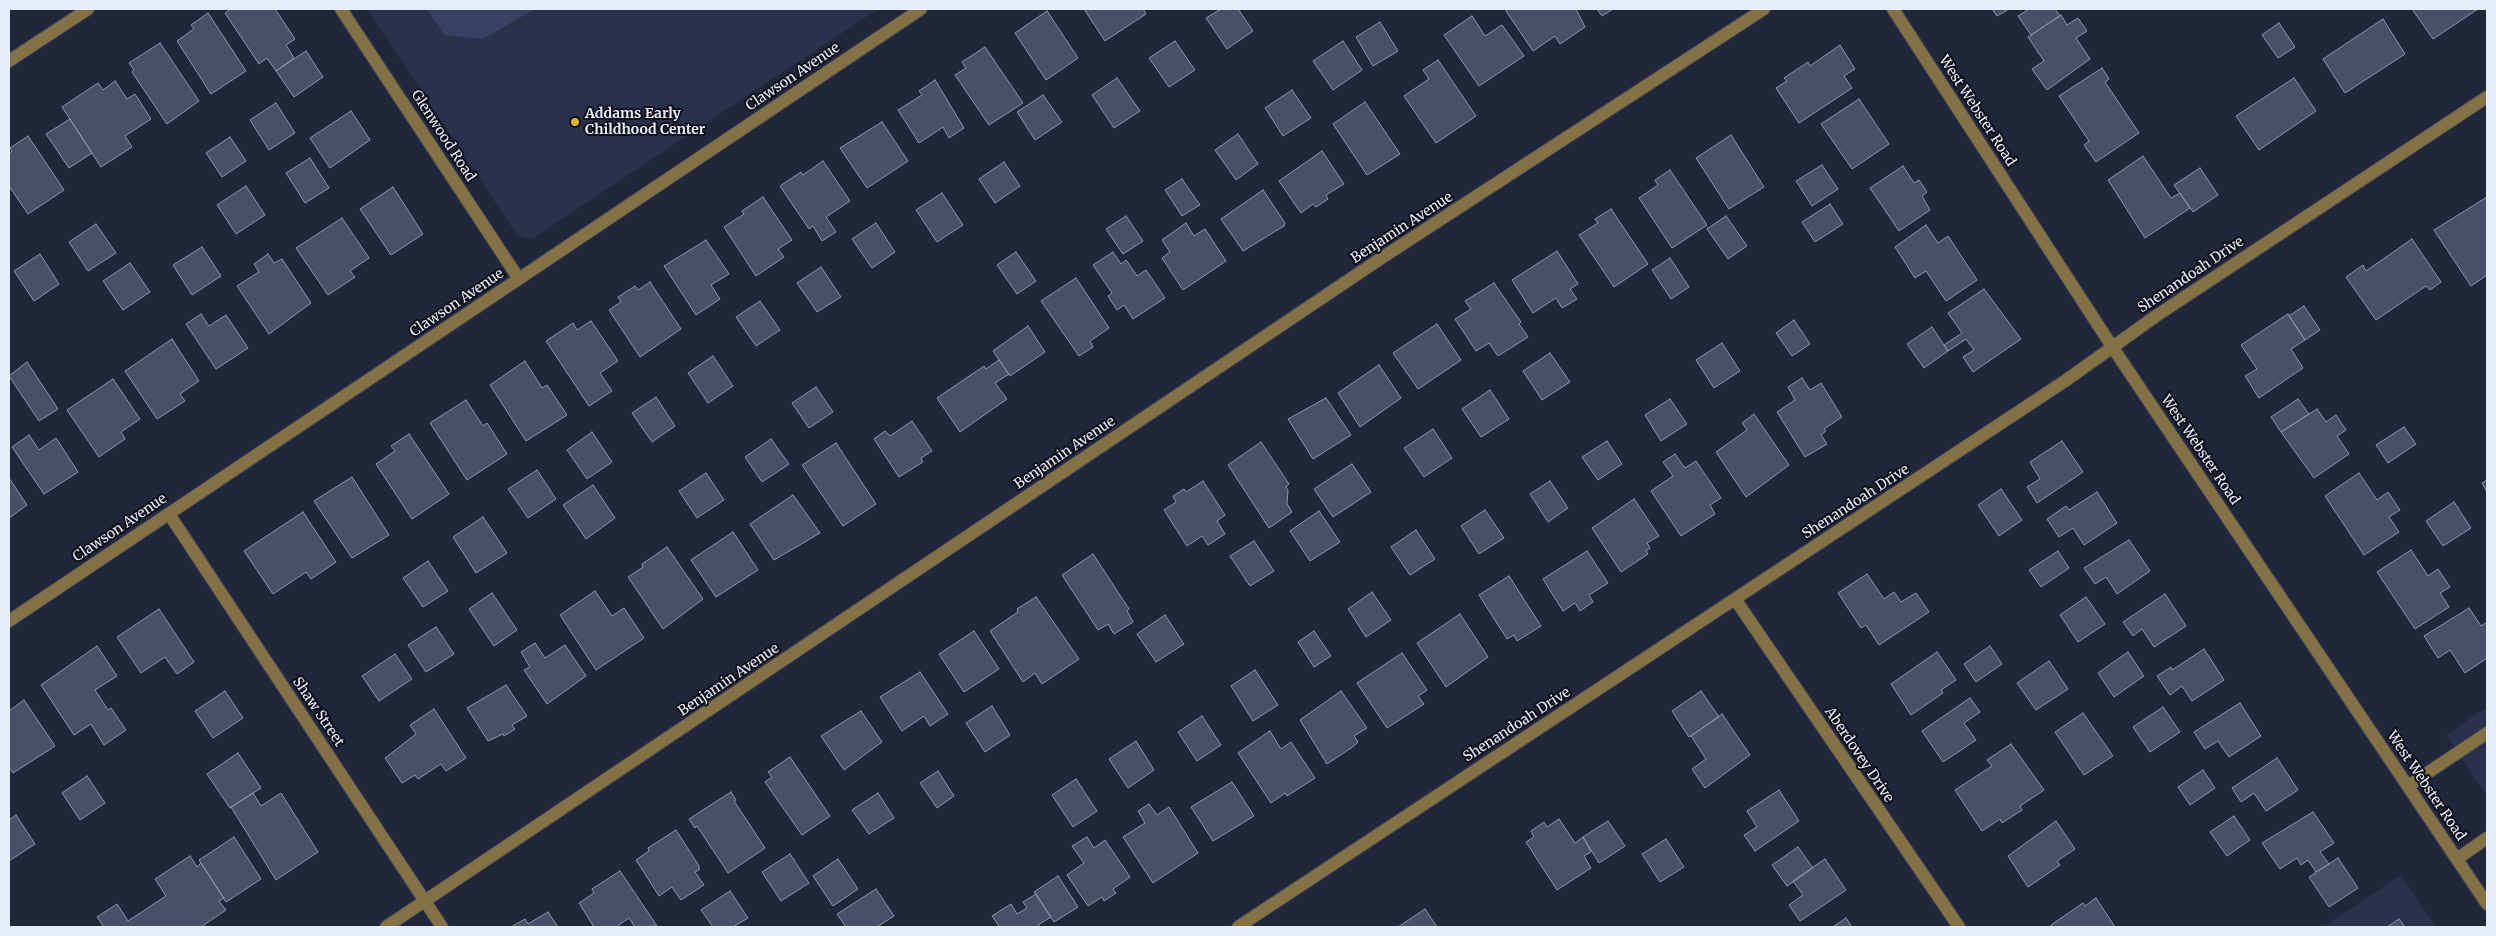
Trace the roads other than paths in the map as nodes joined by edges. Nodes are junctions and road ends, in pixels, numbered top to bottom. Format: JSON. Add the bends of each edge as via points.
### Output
{"nodes":[{"id":1,"x":88,"y":9,"type":"edge"},
{"id":2,"x":341,"y":9,"type":"edge"},
{"id":3,"x":921,"y":9,"type":"edge"},
{"id":4,"x":1764,"y":9,"type":"edge"},
{"id":5,"x":1892,"y":9,"type":"edge"},
{"id":6,"x":9,"y":62,"type":"edge"},
{"id":7,"x":2487,"y":97,"type":"edge"},
{"id":8,"x":519,"y":279,"type":"junction"},
{"id":9,"x":2113,"y":348,"type":"junction"},
{"id":10,"x":169,"y":514,"type":"junction"},
{"id":11,"x":1735,"y":599,"type":"junction"},
{"id":12,"x":9,"y":621,"type":"edge"},
{"id":13,"x":2487,"y":733,"type":"edge"},
{"id":14,"x":2408,"y":786,"type":"junction"},
{"id":15,"x":2487,"y":838,"type":"edge"},
{"id":16,"x":2457,"y":859,"type":"junction"},
{"id":17,"x":425,"y":901,"type":"junction"},
{"id":18,"x":2487,"y":904,"type":"edge"},
{"id":19,"x":386,"y":927,"type":"edge"},
{"id":20,"x":442,"y":927,"type":"edge"},
{"id":21,"x":1238,"y":927,"type":"edge"},
{"id":22,"x":1959,"y":927,"type":"edge"}],
"edges":[{"from":1,"to":6,"type":"street"},
{"from":2,"to":8,"type":"street","name":"Glenwood Road"},
{"from":3,"to":8,"type":"street","name":"Clawson Avenue"},
{"from":4,"to":17,"type":"street","name":"Benjamin Avenue","via":[[1383,257]]},
{"from":5,"to":9,"type":"street","name":"West Webster Road"},
{"from":7,"to":9,"type":"street","name":"Shenandoah Drive","via":[[2156,316]]},
{"from":8,"to":10,"type":"street","name":"Clawson Avenue"},
{"from":9,"to":11,"type":"street","name":"Shenandoah Drive"},
{"from":9,"to":14,"type":"street","name":"West Webster Road"},
{"from":10,"to":12,"type":"street","name":"Clawson Avenue"},
{"from":10,"to":17,"type":"street","name":"Shaw Street"},
{"from":11,"to":21,"type":"street","name":"Shenandoah Drive"},
{"from":11,"to":22,"type":"street","name":"Aberdovey Drive"},
{"from":13,"to":14,"type":"street"},
{"from":14,"to":16,"type":"street","name":"West Webster Road"},
{"from":15,"to":16,"type":"street"},
{"from":16,"to":18,"type":"street","name":"West Webster Road"},
{"from":17,"to":19,"type":"street","name":"Benjamin Avenue"},
{"from":17,"to":20,"type":"street","name":"Shaw Street"}]}
